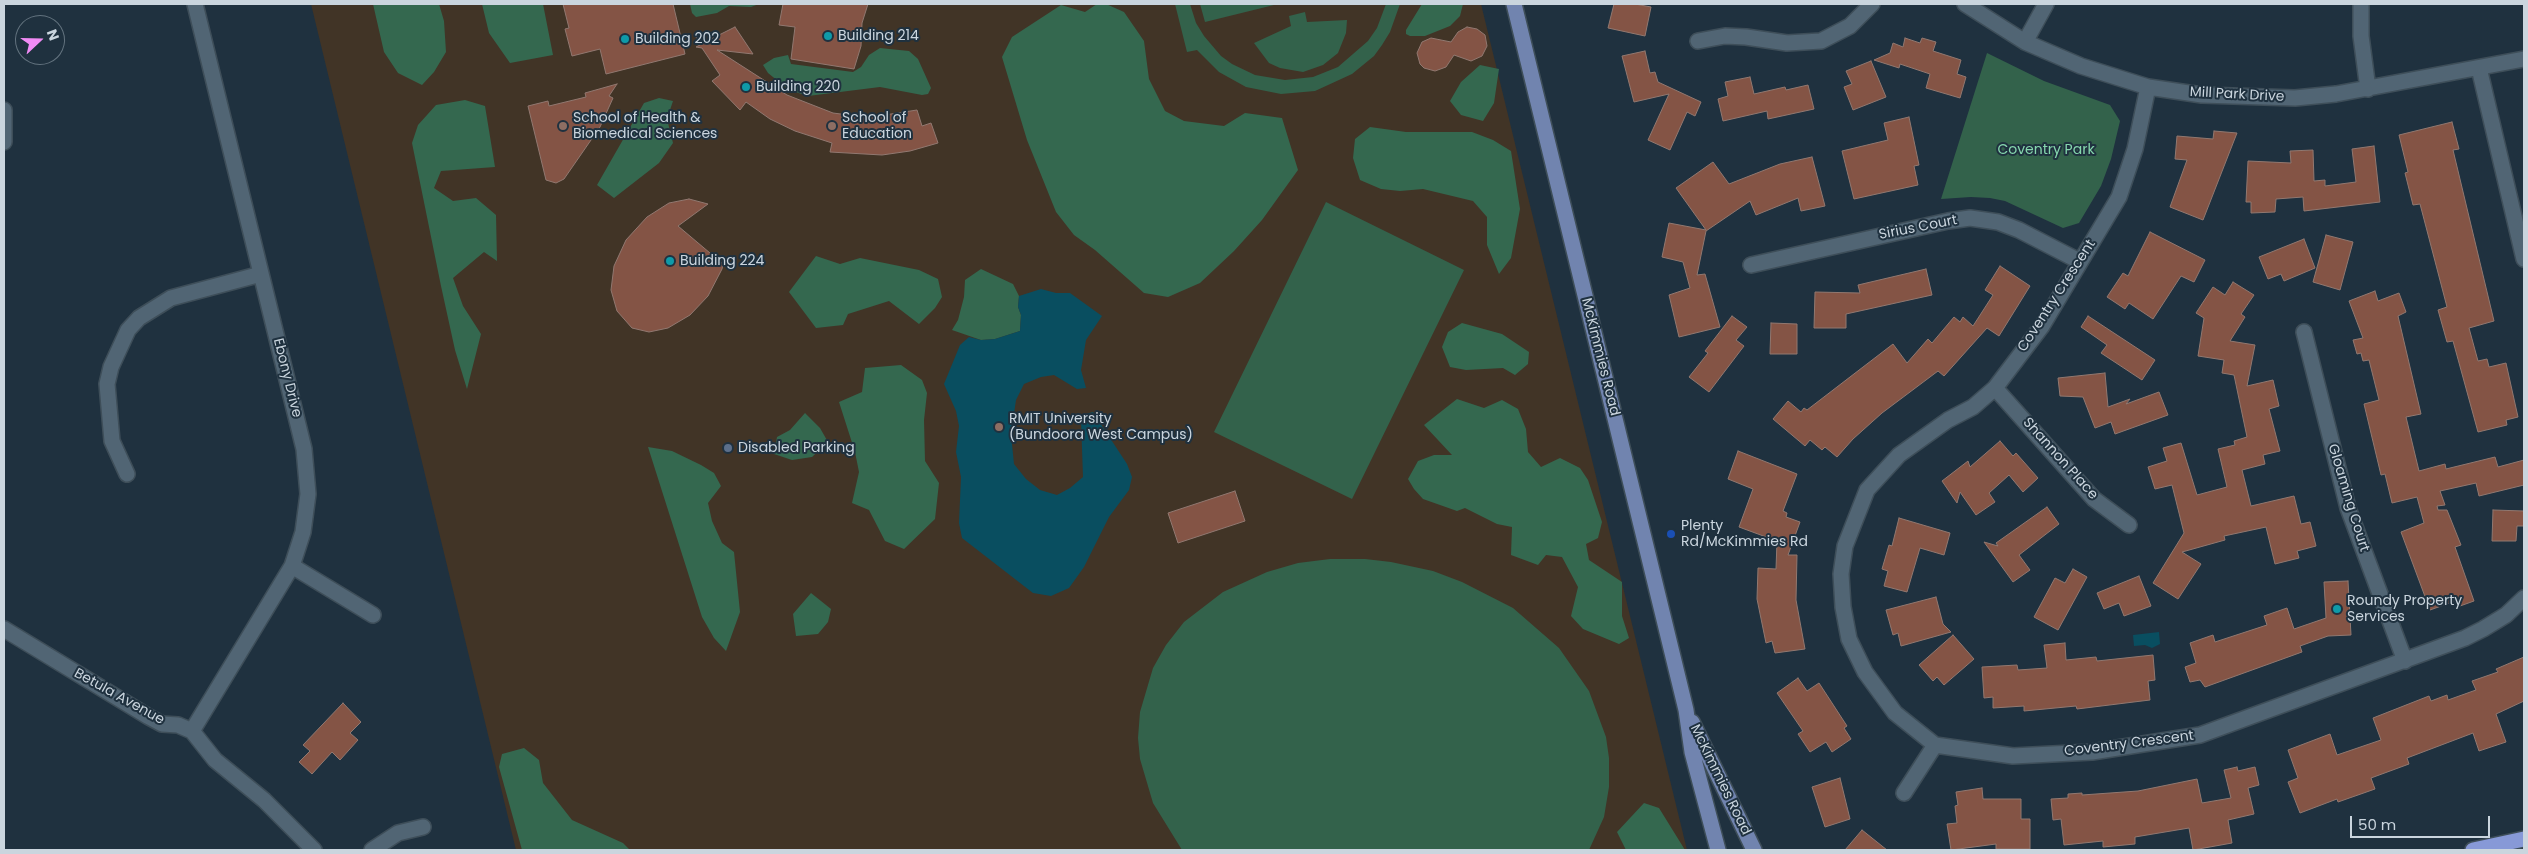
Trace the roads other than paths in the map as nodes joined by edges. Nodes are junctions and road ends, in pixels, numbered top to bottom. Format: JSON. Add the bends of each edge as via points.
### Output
{"nodes":[{"id":1,"x":195,"y":4,"type":"edge"},
{"id":2,"x":1514,"y":4,"type":"edge"},
{"id":3,"x":1872,"y":4,"type":"edge"},
{"id":4,"x":1965,"y":4,"type":"edge"},
{"id":5,"x":2046,"y":4,"type":"edge"},
{"id":6,"x":2361,"y":4,"type":"edge"},
{"id":7,"x":1698,"y":42,"type":"dead end"},
{"id":8,"x":2025,"y":42,"type":"junction"},
{"id":9,"x":2524,"y":59,"type":"edge"},
{"id":10,"x":2479,"y":68,"type":"junction"},
{"id":11,"x":2148,"y":87,"type":"junction"},
{"id":12,"x":2368,"y":89,"type":"junction"},
{"id":13,"x":4,"y":110,"type":"edge"},
{"id":14,"x":4,"y":142,"type":"edge"},
{"id":15,"x":2524,"y":259,"type":"edge"},
{"id":16,"x":2079,"y":261,"type":"junction"},
{"id":17,"x":1751,"y":265,"type":"dead end"},
{"id":18,"x":261,"y":274,"type":"junction"},
{"id":19,"x":2304,"y":332,"type":"dead end"},
{"id":20,"x":1995,"y":388,"type":"junction"},
{"id":21,"x":127,"y":474,"type":"dead end"},
{"id":22,"x":2129,"y":525,"type":"dead end"},
{"id":23,"x":292,"y":566,"type":"junction"},
{"id":24,"x":2524,"y":598,"type":"edge"},
{"id":25,"x":373,"y":615,"type":"dead end"},
{"id":26,"x":4,"y":629,"type":"edge"},
{"id":27,"x":2405,"y":661,"type":"junction"},
{"id":28,"x":1686,"y":710,"type":"junction"},
{"id":29,"x":192,"y":731,"type":"junction"},
{"id":30,"x":1935,"y":745,"type":"junction"},
{"id":31,"x":1904,"y":793,"type":"dead end"},
{"id":32,"x":423,"y":827,"type":"dead end"},
{"id":33,"x":2524,"y":839,"type":"edge"},
{"id":34,"x":314,"y":850,"type":"edge"},
{"id":35,"x":372,"y":850,"type":"edge"},
{"id":36,"x":1718,"y":850,"type":"edge"},
{"id":37,"x":1754,"y":850,"type":"edge"},
{"id":38,"x":2473,"y":850,"type":"edge"}],
"edges":[{"from":1,"to":18,"type":"street","name":"Ebony Drive"},
{"from":2,"to":28,"type":"main road","name":"McKimmies Road"},
{"from":3,"to":7,"type":"street","via":[[1850,26],[1821,41],[1787,44],[1725,36]]},
{"from":4,"to":8,"type":"street","name":"Mill Park Drive"},
{"from":5,"to":8,"type":"street"},
{"from":6,"to":12,"type":"street","via":[[2361,36]]},
{"from":8,"to":11,"type":"street","name":"Mill Park Drive","via":[[2081,66]]},
{"from":9,"to":10,"type":"street","name":"Mill Park Drive"},
{"from":10,"to":12,"type":"street","name":"Mill Park Drive"},
{"from":10,"to":15,"type":"street"},
{"from":11,"to":12,"type":"street","name":"Mill Park Drive","via":[[2255,98],[2295,98]]},
{"from":11,"to":16,"type":"street","name":"Coventry Crescent","via":[[2128,174],[2107,218]]},
{"from":13,"to":14,"type":"street"},
{"from":16,"to":17,"type":"street","name":"Sirius Court","via":[[2019,230],[1991,220],[1970,218]]},
{"from":16,"to":20,"type":"street","name":"Coventry Crescent","via":[[2042,326]]},
{"from":18,"to":21,"type":"street","via":[[171,298],[139,318],[128,330],[111,367],[107,391],[112,440]]},
{"from":18,"to":23,"type":"street","name":"Ebony Drive","via":[[307,472],[306,513]]},
{"from":19,"to":27,"type":"street","name":"Gloaming Court","via":[[2348,508]]},
{"from":20,"to":22,"type":"street","name":"Shannon Place","via":[[2094,499]]},
{"from":20,"to":30,"type":"street","name":"Coventry Crescent","via":[[1973,407],[1948,420],[1899,455],[1867,490],[1846,546],[1841,574],[1849,639],[1864,672],[1895,713]]},
{"from":23,"to":25,"type":"street"},
{"from":23,"to":29,"type":"street","name":"Ebony Drive"},
{"from":24,"to":27,"type":"street","name":"Coventry Crescent","via":[[2484,629]]},
{"from":26,"to":29,"type":"street","name":"Betula Avenue","via":[[149,717],[162,724]]},
{"from":27,"to":30,"type":"street","name":"Coventry Crescent","via":[[2200,735],[2092,752],[2013,756]]},
{"from":28,"to":36,"type":"main road","name":"McKimmies Road","via":[[1692,752]]},
{"from":28,"to":37,"type":"main road","name":"McKimmies Road"},
{"from":29,"to":34,"type":"street","via":[[215,760],[264,800]]},
{"from":30,"to":31,"type":"street"},
{"from":32,"to":35,"type":"street","via":[[398,833]]},
{"from":33,"to":38,"type":"highway"}]}
